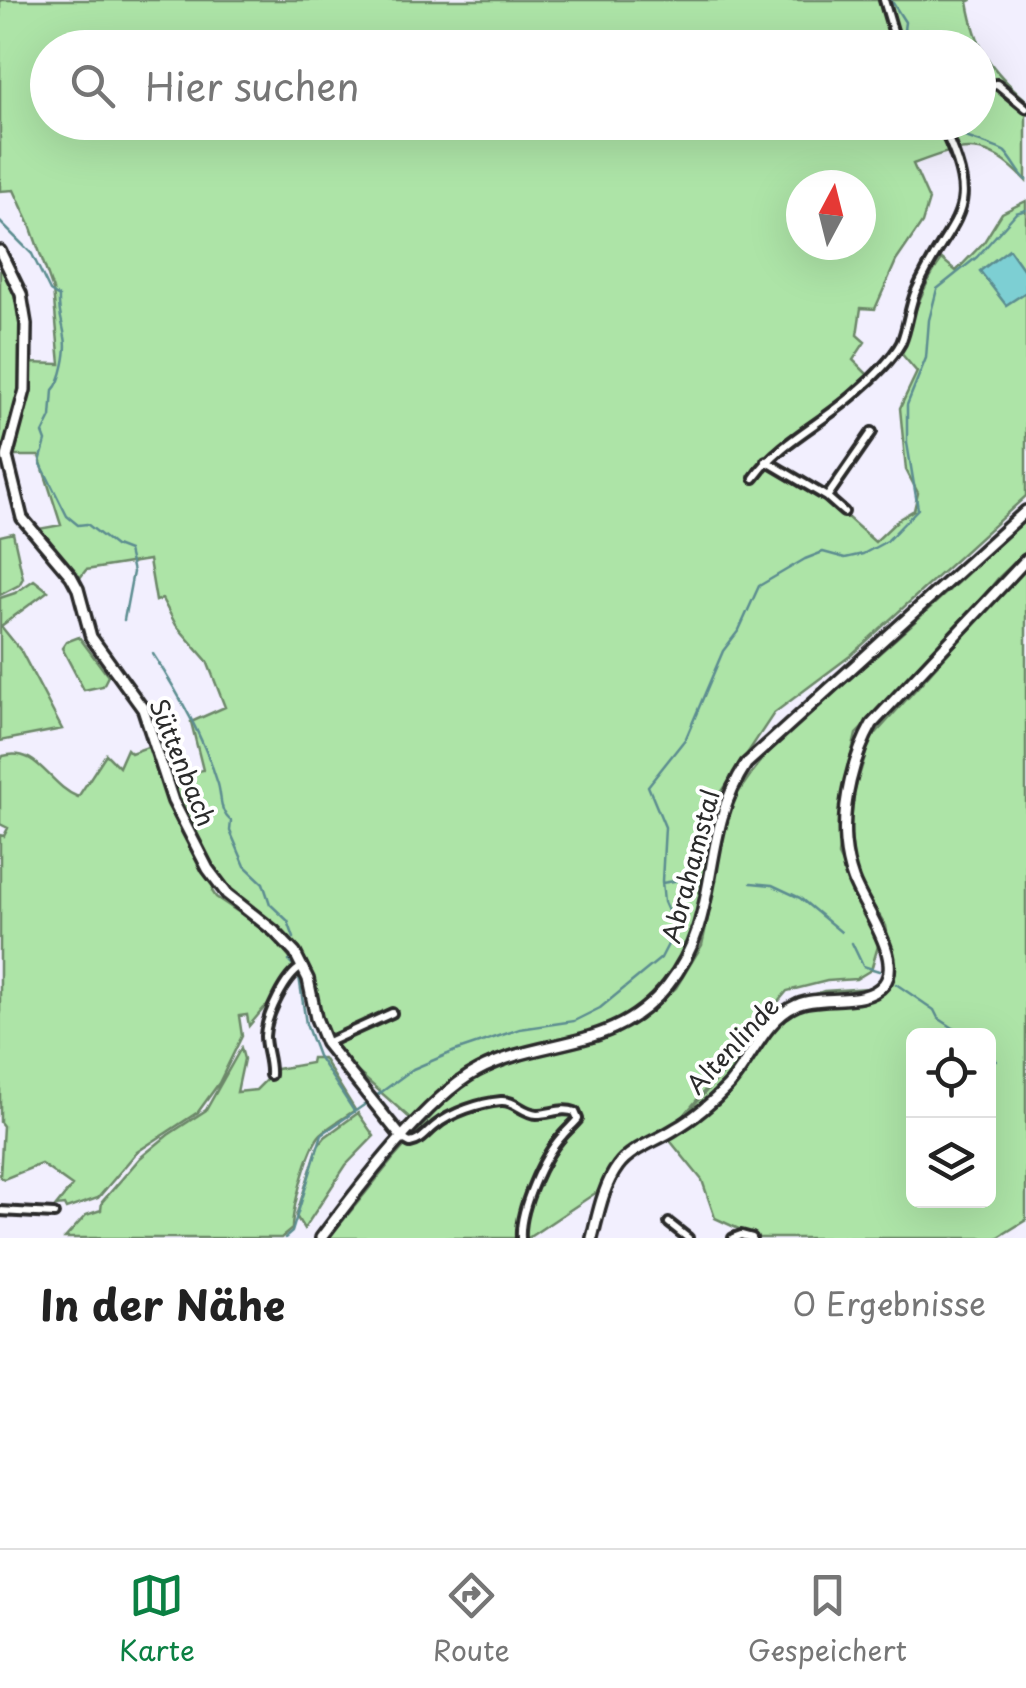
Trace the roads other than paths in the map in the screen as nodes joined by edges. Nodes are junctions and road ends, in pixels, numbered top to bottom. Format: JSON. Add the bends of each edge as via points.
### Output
{"nodes":[{"id":1,"x":884,"y":0,"type":"edge"},
{"id":2,"x":893,"y":30,"type":"edge"},
{"id":3,"x":996,"y":84,"type":"edge"},
{"id":4,"x":1026,"y":108,"type":"edge"},
{"id":5,"x":949,"y":140,"type":"edge"},
{"id":6,"x":0,"y":251,"type":"edge"},
{"id":7,"x":872,"y":432,"type":"dead end"},
{"id":8,"x":766,"y":461,"type":"junction"},
{"id":9,"x":754,"y":478,"type":"dead end"},
{"id":10,"x":827,"y":497,"type":"junction"},
{"id":11,"x":1026,"y":511,"type":"edge"},
{"id":12,"x":844,"y":512,"type":"dead end"},
{"id":13,"x":1026,"y":560,"type":"edge"},
{"id":14,"x":303,"y":966,"type":"junction"},
{"id":15,"x":392,"y":1013,"type":"dead end"},
{"id":16,"x":326,"y":1043,"type":"junction"},
{"id":17,"x":270,"y":1075,"type":"dead end"},
{"id":18,"x":403,"y":1138,"type":"junction"},
{"id":19,"x":0,"y":1211,"type":"edge"},
{"id":20,"x":54,"y":1214,"type":"dead end"},
{"id":21,"x":669,"y":1223,"type":"dead end"},
{"id":22,"x":321,"y":1238,"type":"edge"},
{"id":23,"x":521,"y":1238,"type":"edge"},
{"id":24,"x":592,"y":1238,"type":"edge"},
{"id":25,"x":688,"y":1238,"type":"edge"},
{"id":26,"x":733,"y":1238,"type":"edge"},
{"id":27,"x":752,"y":1238,"type":"edge"}],
"edges":[{"from":1,"to":2,"type":"street"},
{"from":3,"to":4,"type":"street"},
{"from":5,"to":8,"type":"street","via":[[962,211],[916,290],[900,344],[860,390]]},
{"from":6,"to":14,"type":"street","name":"Süttenbach","via":[[23,302],[28,339],[25,390],[7,454],[20,513],[70,576],[91,637],[145,713],[173,801],[208,869]]},
{"from":7,"to":10,"type":"street"},
{"from":8,"to":9,"type":"street"},
{"from":8,"to":10,"type":"street"},
{"from":10,"to":12,"type":"street"},
{"from":11,"to":18,"type":"street","name":"Abrahamstal","via":[[738,775],[722,808],[691,951],[656,998],[602,1034],[478,1070]]},
{"from":13,"to":24,"type":"street","name":"Altenlinde","via":[[872,724],[861,744],[845,840],[852,878],[888,955],[883,986],[867,996],[797,1005],[776,1019],[728,1086],[679,1128],[618,1165]]},
{"from":14,"to":16,"type":"street","name":"Süttenbach"},
{"from":14,"to":17,"type":"street","via":[[293,972],[270,1017]]},
{"from":15,"to":16,"type":"street"},
{"from":16,"to":18,"type":"street","name":"Süttenbach"},
{"from":18,"to":22,"type":"street","name":"Abrahamstal"},
{"from":18,"to":23,"type":"street","via":[[418,1142],[447,1118],[498,1101],[528,1113],[576,1112],[578,1119],[528,1200]]},
{"from":19,"to":20,"type":"street"},
{"from":21,"to":25,"type":"street"},
{"from":26,"to":27,"type":"street"}]}
